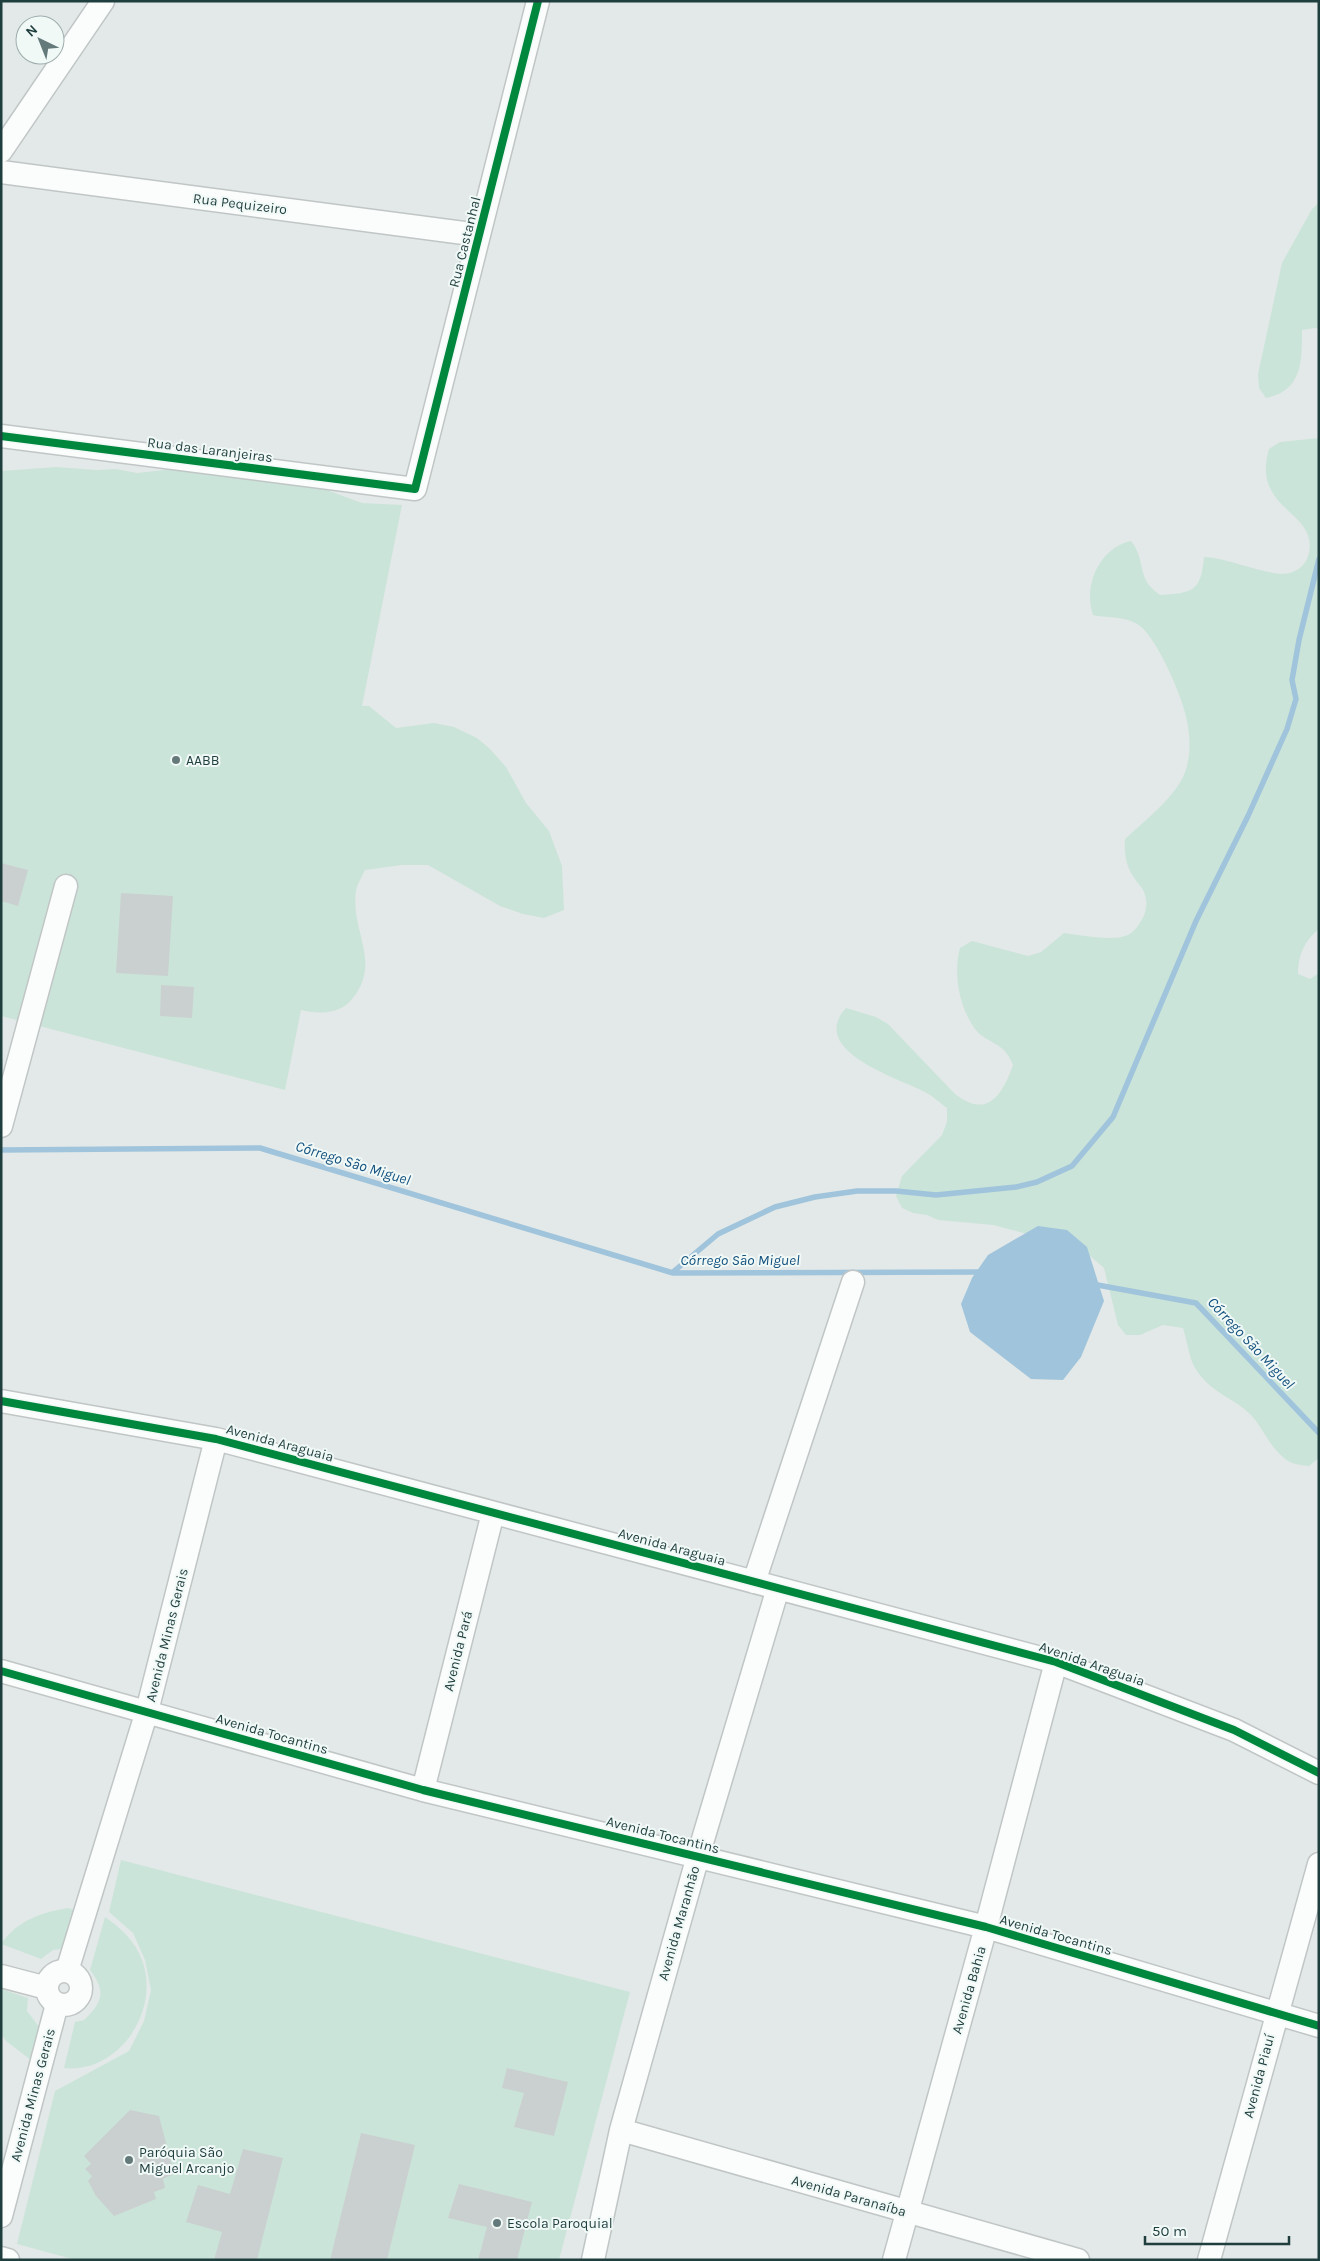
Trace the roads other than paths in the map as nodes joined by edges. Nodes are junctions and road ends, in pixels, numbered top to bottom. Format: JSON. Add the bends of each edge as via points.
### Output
{"nodes":[{"id":1,"x":103,"y":1,"type":"edge"},
{"id":2,"x":538,"y":1,"type":"edge"},
{"id":3,"x":1,"y":151,"type":"edge"},
{"id":4,"x":1,"y":172,"type":"edge"},
{"id":5,"x":480,"y":235,"type":"junction"},
{"id":6,"x":1,"y":436,"type":"edge"},
{"id":7,"x":415,"y":489,"type":"joint"},
{"id":8,"x":66,"y":886,"type":"dead end"},
{"id":9,"x":1,"y":1126,"type":"edge"},
{"id":10,"x":853,"y":1282,"type":"dead end"},
{"id":11,"x":1,"y":1401,"type":"edge"},
{"id":12,"x":216,"y":1439,"type":"junction"},
{"id":13,"x":493,"y":1513,"type":"junction"},
{"id":14,"x":754,"y":1582,"type":"junction"},
{"id":15,"x":778,"y":1588,"type":"junction"},
{"id":16,"x":1056,"y":1662,"type":"junction"},
{"id":17,"x":1,"y":1671,"type":"edge"},
{"id":18,"x":147,"y":1711,"type":"junction"},
{"id":19,"x":1319,"y":1773,"type":"edge"},
{"id":20,"x":423,"y":1790,"type":"junction"},
{"id":21,"x":698,"y":1856,"type":"junction"},
{"id":22,"x":1319,"y":1864,"type":"edge"},
{"id":23,"x":986,"y":1927,"type":"junction"},
{"id":24,"x":67,"y":1971,"type":"junction"},
{"id":25,"x":1,"y":1976,"type":"edge"},
{"id":26,"x":52,"y":1996,"type":"junction"},
{"id":27,"x":1277,"y":2012,"type":"junction"},
{"id":28,"x":1319,"y":2026,"type":"edge"},
{"id":29,"x":621,"y":2130,"type":"junction"},
{"id":30,"x":906,"y":2212,"type":"junction"},
{"id":31,"x":1,"y":2216,"type":"edge"},
{"id":32,"x":1,"y":2258,"type":"edge"},
{"id":33,"x":8,"y":2260,"type":"edge"},
{"id":34,"x":593,"y":2260,"type":"edge"},
{"id":35,"x":894,"y":2260,"type":"edge"},
{"id":36,"x":1078,"y":2260,"type":"edge"},
{"id":37,"x":1209,"y":2260,"type":"edge"}],
"edges":[{"from":1,"to":3,"type":"street"},
{"from":2,"to":5,"type":"street","name":"Rua Castanhal"},
{"from":4,"to":5,"type":"street","name":"Rua Pequizeiro"},
{"from":5,"to":7,"type":"street","name":"Rua Castanhal"},
{"from":6,"to":7,"type":"street","name":"Rua das Laranjeiras"},
{"from":8,"to":9,"type":"street"},
{"from":10,"to":14,"type":"street"},
{"from":11,"to":12,"type":"street","name":"Avenida Araguaia"},
{"from":12,"to":13,"type":"street","name":"Avenida Araguaia"},
{"from":12,"to":18,"type":"street","name":"Avenida Minas Gerais"},
{"from":13,"to":14,"type":"street","name":"Avenida Araguaia"},
{"from":13,"to":20,"type":"street","name":"Avenida Pará"},
{"from":14,"to":15,"type":"street","name":"Avenida Araguaia"},
{"from":15,"to":16,"type":"street","name":"Avenida Araguaia"},
{"from":15,"to":21,"type":"street","name":"Avenida Maranhão"},
{"from":16,"to":19,"type":"street","name":"Avenida Araguaia","via":[[1234,1730]]},
{"from":16,"to":23,"type":"street","name":"Avenida Bahia"},
{"from":17,"to":18,"type":"street","name":"Avenida Tocantins"},
{"from":18,"to":20,"type":"street","name":"Avenida Tocantins"},
{"from":18,"to":24,"type":"street","name":"Avenida Minas Gerais"},
{"from":20,"to":21,"type":"street","name":"Avenida Tocantins"},
{"from":21,"to":23,"type":"street","name":"Avenida Tocantins"},
{"from":21,"to":29,"type":"street","name":"Avenida Maranhão"},
{"from":22,"to":27,"type":"street","name":"Avenida Piauí"},
{"from":23,"to":27,"type":"street","name":"Avenida Tocantins"},
{"from":23,"to":30,"type":"street","name":"Avenida Bahia"},
{"from":24,"to":26,"type":"street","via":[[53,1975]]},
{"from":24,"to":26,"type":"street","via":[[76,1977],[80,1993],[74,2002],[68,2004]]},
{"from":25,"to":26,"type":"street"},
{"from":26,"to":31,"type":"street","name":"Avenida Minas Gerais"},
{"from":27,"to":28,"type":"street","name":"Avenida Tocantins"},
{"from":27,"to":37,"type":"street","name":"Avenida Piauí"},
{"from":29,"to":30,"type":"street","name":"Avenida Paranaíba"},
{"from":29,"to":34,"type":"street","name":"Avenida Maranhão"},
{"from":30,"to":35,"type":"street","name":"Avenida Bahia"},
{"from":30,"to":36,"type":"street","name":"Avenida Paranaíba"},
{"from":32,"to":33,"type":"street"}]}
